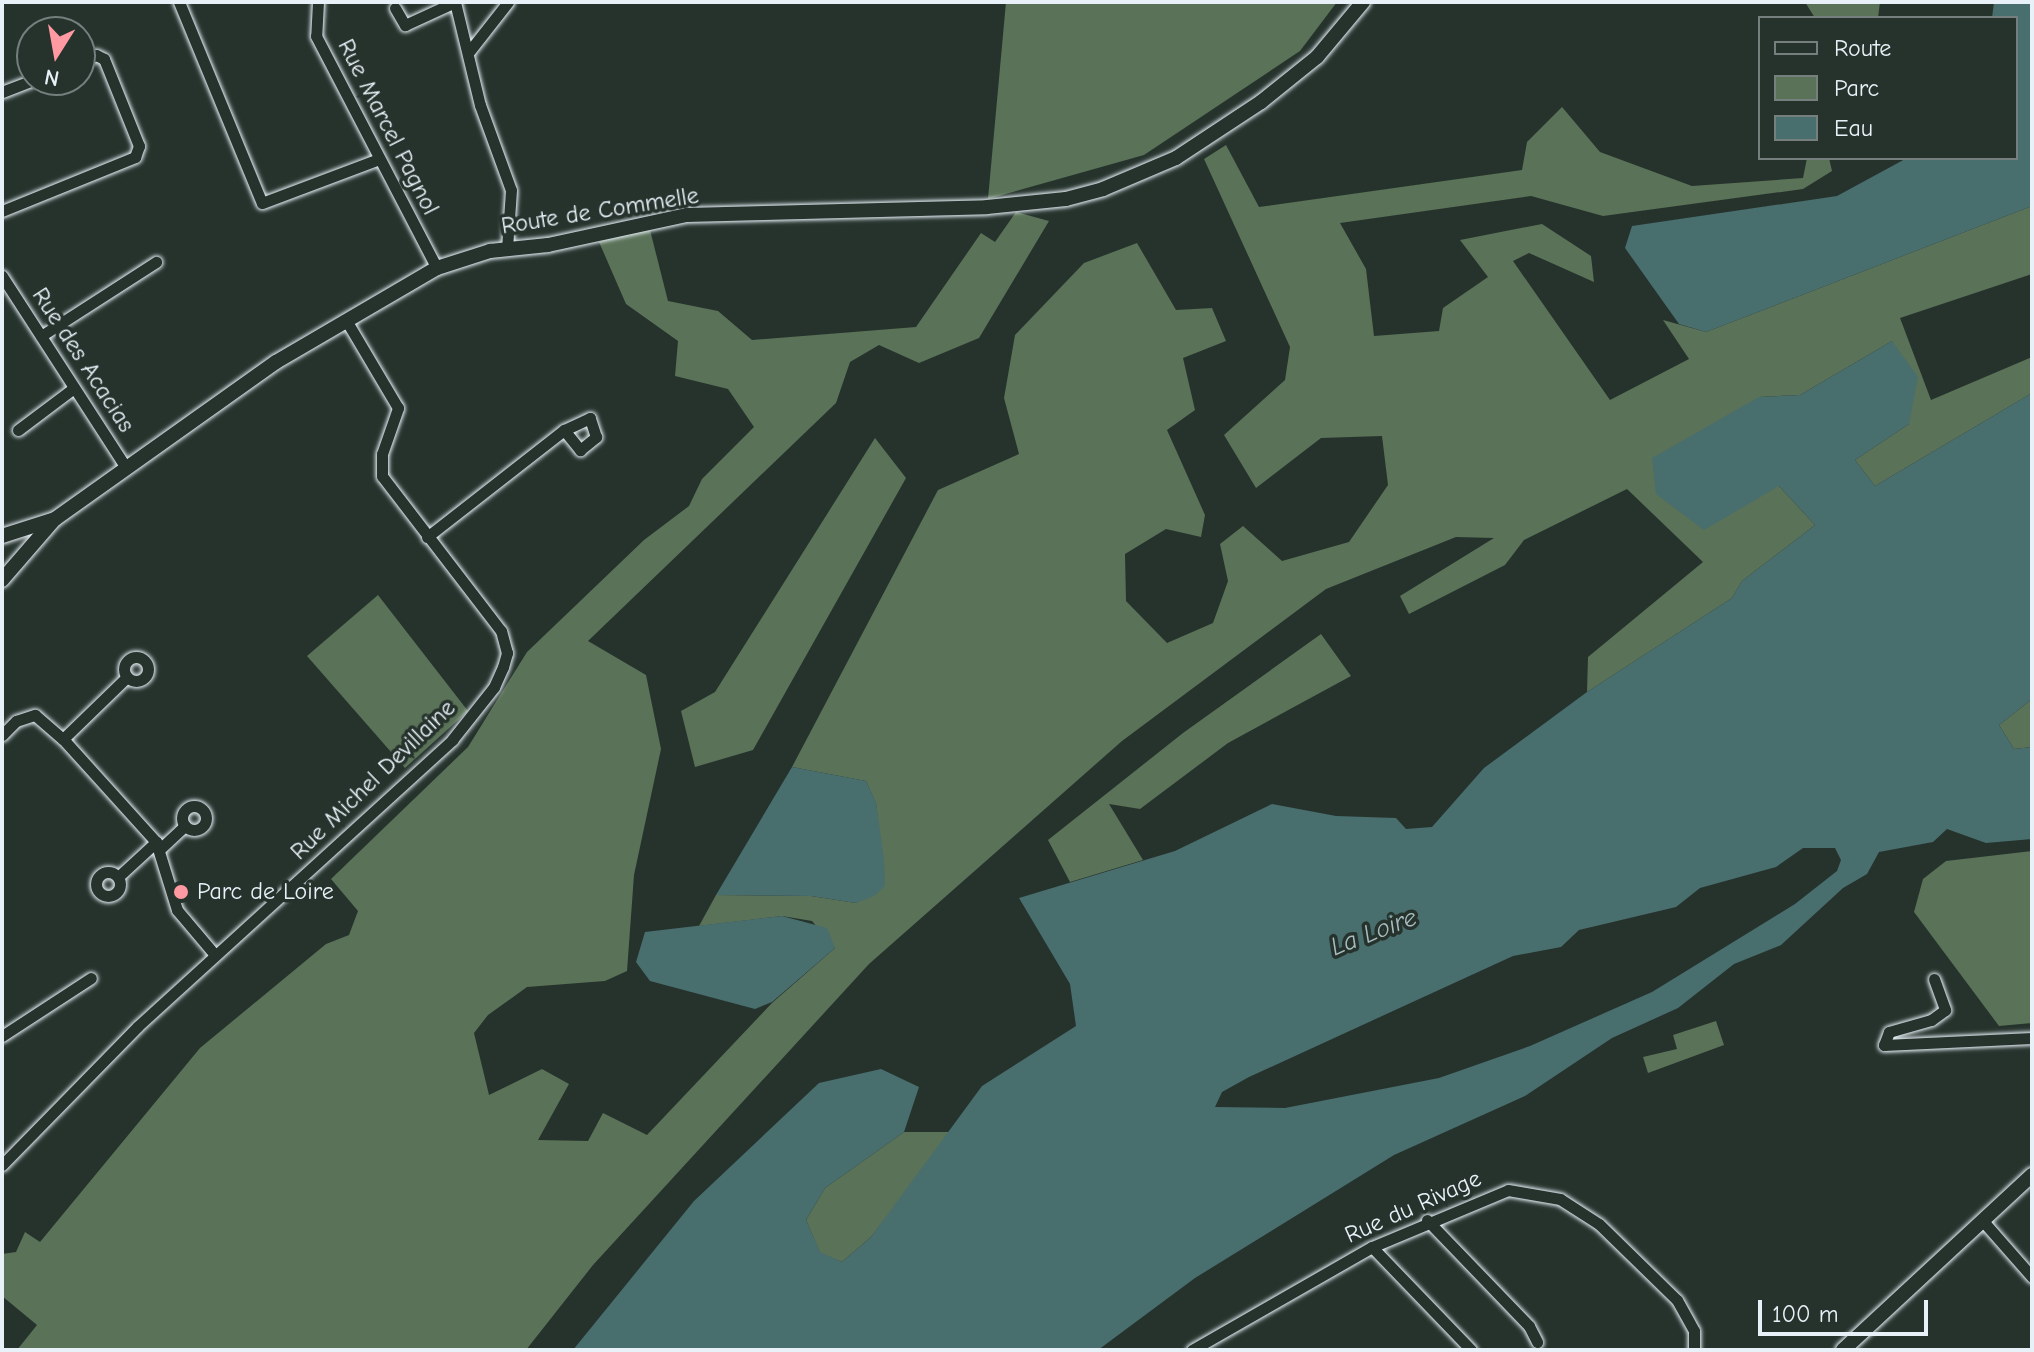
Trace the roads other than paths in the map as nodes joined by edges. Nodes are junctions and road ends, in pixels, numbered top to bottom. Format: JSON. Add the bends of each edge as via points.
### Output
{"nodes":[{"id":1,"x":179,"y":2,"type":"edge"},
{"id":2,"x":318,"y":2,"type":"edge"},
{"id":3,"x":455,"y":2,"type":"edge"},
{"id":4,"x":508,"y":2,"type":"edge"},
{"id":5,"x":1363,"y":2,"type":"edge"},
{"id":6,"x":395,"y":8,"type":"dead end"},
{"id":7,"x":468,"y":53,"type":"junction"},
{"id":8,"x":96,"y":55,"type":"edge"},
{"id":9,"x":379,"y":159,"type":"junction"},
{"id":10,"x":2,"y":211,"type":"edge"},
{"id":11,"x":507,"y":249,"type":"junction"},
{"id":12,"x":156,"y":262,"type":"dead end"},
{"id":13,"x":437,"y":268,"type":"junction"},
{"id":14,"x":2,"y":276,"type":"edge"},
{"id":15,"x":346,"y":320,"type":"junction"},
{"id":16,"x":41,"y":336,"type":"junction"},
{"id":17,"x":74,"y":388,"type":"junction"},
{"id":18,"x":18,"y":430,"type":"dead end"},
{"id":19,"x":564,"y":430,"type":"dead end"},
{"id":20,"x":126,"y":468,"type":"junction"},
{"id":21,"x":55,"y":519,"type":"junction"},
{"id":22,"x":2,"y":536,"type":"edge"},
{"id":23,"x":427,"y":537,"type":"junction"},
{"id":24,"x":2,"y":580,"type":"edge"},
{"id":25,"x":127,"y":677,"type":"dead end"},
{"id":26,"x":2,"y":735,"type":"edge"},
{"id":27,"x":63,"y":739,"type":"junction"},
{"id":28,"x":185,"y":826,"type":"dead end"},
{"id":29,"x":158,"y":846,"type":"junction"},
{"id":30,"x":118,"y":877,"type":"dead end"},
{"id":31,"x":215,"y":955,"type":"junction"},
{"id":32,"x":91,"y":978,"type":"dead end"},
{"id":33,"x":1934,"y":979,"type":"dead end"},
{"id":34,"x":2,"y":1036,"type":"edge"},
{"id":35,"x":2032,"y":1038,"type":"edge"},
{"id":36,"x":2,"y":1165,"type":"edge"},
{"id":37,"x":2032,"y":1175,"type":"edge"},
{"id":38,"x":1427,"y":1220,"type":"junction"},
{"id":39,"x":1982,"y":1220,"type":"junction"},
{"id":40,"x":1372,"y":1247,"type":"junction"},
{"id":41,"x":2032,"y":1277,"type":"edge"},
{"id":42,"x":1537,"y":1342,"type":"dead end"},
{"id":43,"x":1849,"y":1348,"type":"edge"},
{"id":44,"x":1192,"y":1350,"type":"edge"},
{"id":45,"x":1471,"y":1350,"type":"edge"},
{"id":46,"x":1694,"y":1350,"type":"edge"}],
"edges":[{"from":1,"to":9,"type":"street","via":[[262,203]]},
{"from":2,"to":9,"type":"street","name":"Rue Marcel Pagnol","via":[[316,36]]},
{"from":3,"to":6,"type":"street","via":[[405,25]]},
{"from":3,"to":7,"type":"street"},
{"from":4,"to":7,"type":"street"},
{"from":5,"to":11,"type":"street","name":"Route de Commelle","via":[[1317,57],[1261,102],[1176,158],[1103,189],[1066,199],[987,207],[687,215]]},
{"from":7,"to":11,"type":"street","via":[[480,105],[511,190]]},
{"from":8,"to":10,"type":"street","via":[[104,59],[139,146],[135,157]]},
{"from":9,"to":13,"type":"street","name":"Rue Marcel Pagnol"},
{"from":11,"to":13,"type":"street","name":"Route de Commelle"},
{"from":12,"to":16,"type":"street"},
{"from":13,"to":15,"type":"street","name":"Route de Commelle"},
{"from":14,"to":16,"type":"street","name":"Rue des Acacias"},
{"from":15,"to":20,"type":"street","name":"Route de Commelle","via":[[276,362]]},
{"from":15,"to":23,"type":"street","name":"Rue Michel Devillaine","via":[[398,408],[382,454],[382,476]]},
{"from":16,"to":17,"type":"street","name":"Rue des Acacias"},
{"from":17,"to":18,"type":"street"},
{"from":17,"to":20,"type":"street","name":"Rue des Acacias"},
{"from":19,"to":23,"type":"street"},
{"from":20,"to":21,"type":"street","name":"Route de Commelle"},
{"from":21,"to":22,"type":"street","name":"Route de Commelle"},
{"from":21,"to":24,"type":"street"},
{"from":23,"to":31,"type":"street","name":"Rue Michel Devillaine","via":[[501,631],[507,653],[494,687],[452,740]]},
{"from":25,"to":27,"type":"street"},
{"from":26,"to":27,"type":"street","via":[[16,721],[35,715]]},
{"from":27,"to":29,"type":"street"},
{"from":28,"to":29,"type":"street"},
{"from":29,"to":30,"type":"street"},
{"from":29,"to":31,"type":"street","via":[[177,910]]},
{"from":31,"to":36,"type":"street","name":"Rue Michel Devillaine"},
{"from":32,"to":34,"type":"street"},
{"from":33,"to":35,"type":"street","via":[[1945,1010],[1931,1020],[1889,1032],[1884,1045]]},
{"from":37,"to":39,"type":"street"},
{"from":38,"to":40,"type":"street","name":"Rue du Rivage"},
{"from":38,"to":42,"type":"street","via":[[1529,1326]]},
{"from":38,"to":46,"type":"street","name":"Rue du Rivage","via":[[1508,1190],[1560,1199],[1599,1224],[1677,1300],[1694,1331]]},
{"from":39,"to":41,"type":"street"},
{"from":39,"to":43,"type":"street"},
{"from":40,"to":44,"type":"street","name":"Rue du Rivage"},
{"from":40,"to":45,"type":"street"}]}
